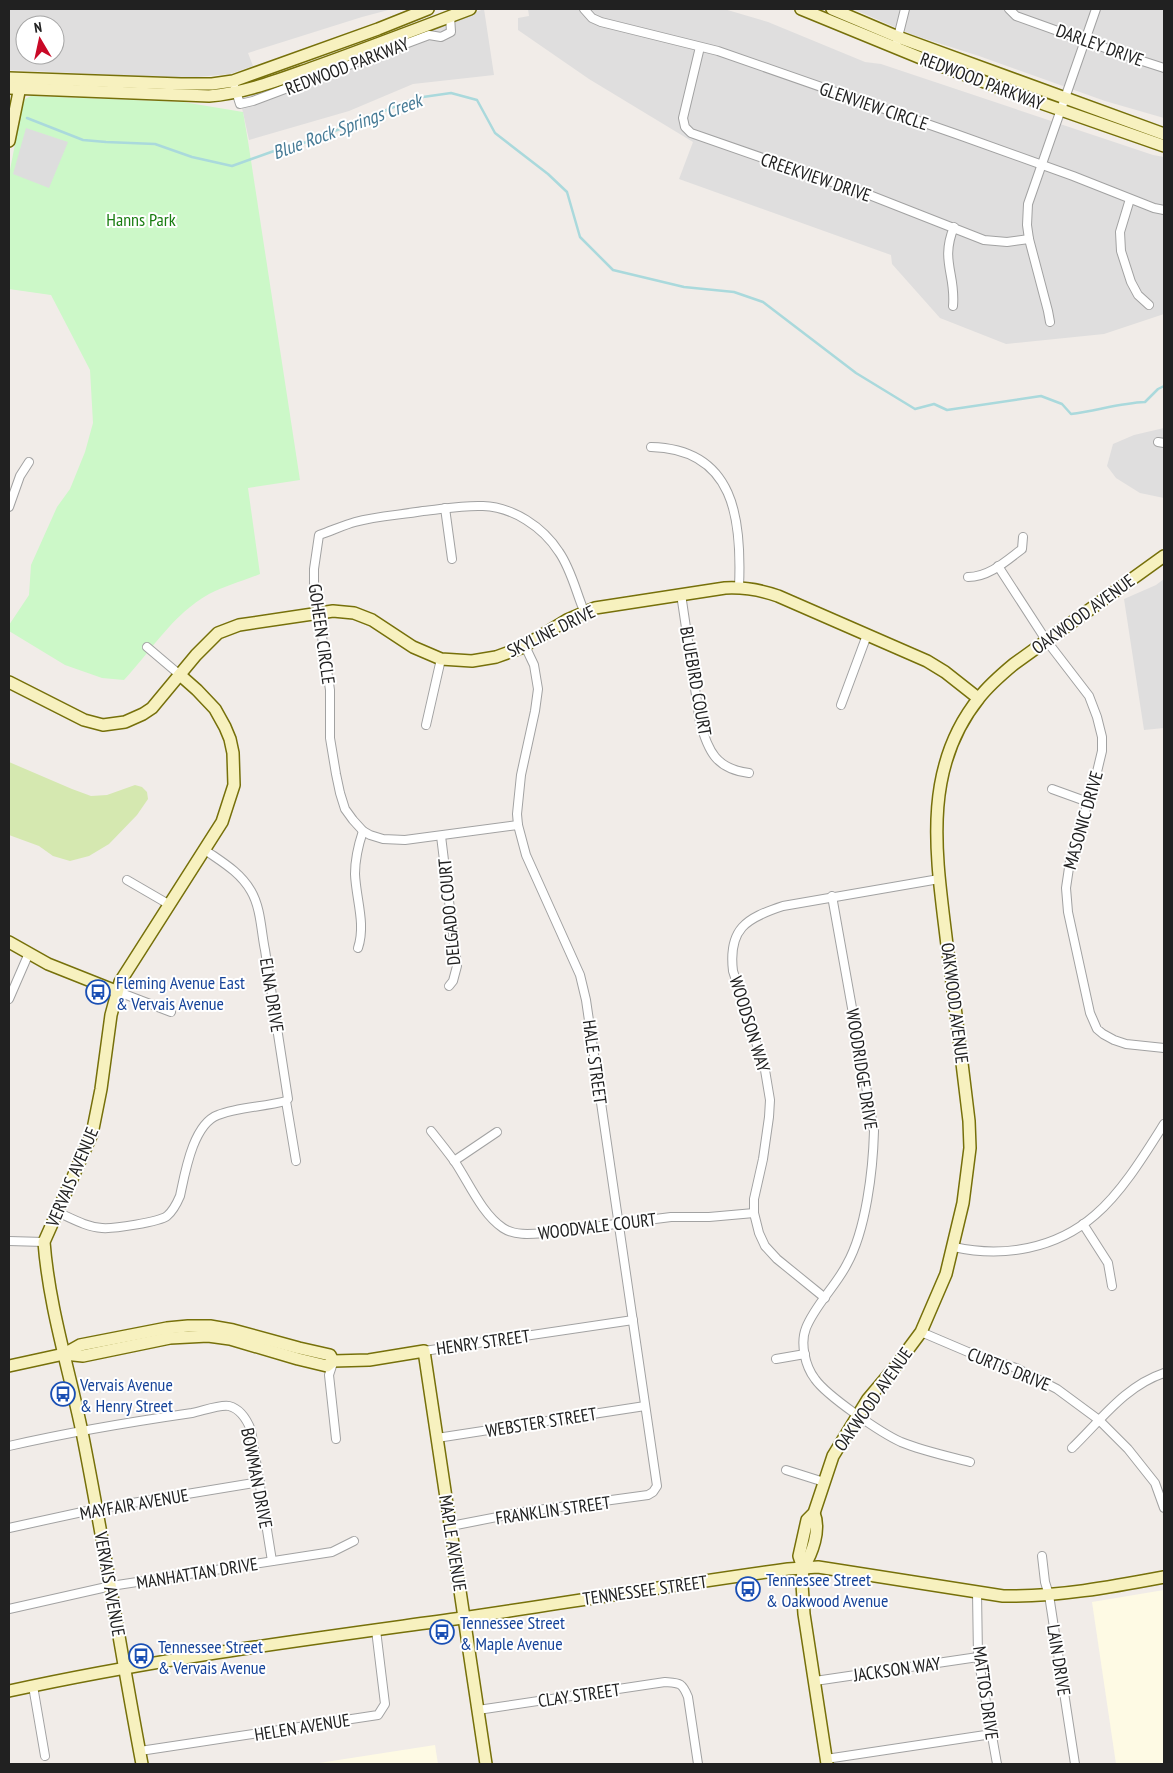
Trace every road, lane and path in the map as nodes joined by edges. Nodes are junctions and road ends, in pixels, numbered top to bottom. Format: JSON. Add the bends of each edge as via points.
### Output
{"nodes":[{"id":1,"x":428,"y":9,"type":"edge"},
{"id":2,"x":470,"y":9,"type":"edge"},
{"id":3,"x":584,"y":9,"type":"edge"},
{"id":4,"x":801,"y":9,"type":"edge"},
{"id":5,"x":832,"y":9,"type":"edge"},
{"id":6,"x":905,"y":9,"type":"edge"},
{"id":7,"x":1010,"y":9,"type":"edge"},
{"id":8,"x":1096,"y":9,"type":"edge"},
{"id":9,"x":448,"y":13,"type":"edge"},
{"id":10,"x":1086,"y":40,"type":"junction"},
{"id":11,"x":896,"y":42,"type":"junction"},
{"id":12,"x":700,"y":47,"type":"junction"},
{"id":13,"x":1164,"y":68,"type":"edge"},
{"id":14,"x":9,"y":78,"type":"edge"},
{"id":15,"x":17,"y":85,"type":"edge"},
{"id":16,"x":235,"y":87,"type":"junction"},
{"id":17,"x":1064,"y":98,"type":"junction"},
{"id":18,"x":1060,"y":110,"type":"junction"},
{"id":19,"x":1164,"y":134,"type":"edge"},
{"id":20,"x":9,"y":142,"type":"edge"},
{"id":21,"x":1164,"y":146,"type":"edge"},
{"id":22,"x":1041,"y":165,"type":"junction"},
{"id":23,"x":1130,"y":199,"type":"junction"},
{"id":24,"x":1164,"y":210,"type":"edge"},
{"id":25,"x":954,"y":227,"type":"junction"},
{"id":26,"x":1029,"y":239,"type":"junction"},
{"id":27,"x":1149,"y":305,"type":"dead end"},
{"id":28,"x":953,"y":306,"type":"dead end"},
{"id":29,"x":1050,"y":322,"type":"dead end"},
{"id":30,"x":651,"y":447,"type":"dead end"},
{"id":31,"x":29,"y":462,"type":"dead end"},
{"id":32,"x":9,"y":507,"type":"edge"},
{"id":33,"x":445,"y":508,"type":"junction"},
{"id":34,"x":1024,"y":537,"type":"dead end"},
{"id":35,"x":1164,"y":556,"type":"edge"},
{"id":36,"x":452,"y":559,"type":"dead end"},
{"id":37,"x":998,"y":566,"type":"junction"},
{"id":38,"x":968,"y":576,"type":"dead end"},
{"id":39,"x":739,"y":587,"type":"junction"},
{"id":40,"x":682,"y":594,"type":"junction"},
{"id":41,"x":584,"y":612,"type":"junction"},
{"id":42,"x":319,"y":613,"type":"junction"},
{"id":43,"x":867,"y":635,"type":"junction"},
{"id":44,"x":1046,"y":640,"type":"junction"},
{"id":45,"x":525,"y":646,"type":"junction"},
{"id":46,"x":148,"y":647,"type":"dead end"},
{"id":47,"x":441,"y":658,"type":"junction"},
{"id":48,"x":180,"y":675,"type":"junction"},
{"id":49,"x":9,"y":682,"type":"edge"},
{"id":50,"x":978,"y":698,"type":"junction"},
{"id":51,"x":841,"y":705,"type":"dead end"},
{"id":52,"x":426,"y":725,"type":"dead end"},
{"id":53,"x":749,"y":773,"type":"dead end"},
{"id":54,"x":1052,"y":788,"type":"dead end"},
{"id":55,"x":1088,"y":802,"type":"junction"},
{"id":56,"x":518,"y":825,"type":"junction"},
{"id":57,"x":363,"y":831,"type":"junction"},
{"id":58,"x":441,"y":836,"type":"junction"},
{"id":59,"x":205,"y":850,"type":"junction"},
{"id":60,"x":939,"y":879,"type":"junction"},
{"id":61,"x":128,"y":880,"type":"dead end"},
{"id":62,"x":832,"y":896,"type":"junction"},
{"id":63,"x":170,"y":904,"type":"junction"},
{"id":64,"x":9,"y":942,"type":"edge"},
{"id":65,"x":358,"y":948,"type":"dead end"},
{"id":66,"x":29,"y":953,"type":"junction"},
{"id":67,"x":449,"y":986,"type":"dead end"},
{"id":68,"x":116,"y":991,"type":"junction"},
{"id":69,"x":9,"y":999,"type":"edge"},
{"id":70,"x":171,"y":1012,"type":"dead end"},
{"id":71,"x":1164,"y":1048,"type":"edge"},
{"id":72,"x":286,"y":1101,"type":"junction"},
{"id":73,"x":1164,"y":1124,"type":"edge"},
{"id":74,"x":431,"y":1131,"type":"dead end"},
{"id":75,"x":497,"y":1132,"type":"dead end"},
{"id":76,"x":454,"y":1161,"type":"junction"},
{"id":77,"x":296,"y":1162,"type":"dead end"},
{"id":78,"x":57,"y":1212,"type":"junction"},
{"id":79,"x":754,"y":1213,"type":"junction"},
{"id":80,"x":618,"y":1224,"type":"junction"},
{"id":81,"x":1083,"y":1224,"type":"junction"},
{"id":82,"x":9,"y":1241,"type":"edge"},
{"id":83,"x":44,"y":1242,"type":"junction"},
{"id":84,"x":954,"y":1247,"type":"junction"},
{"id":85,"x":1112,"y":1286,"type":"dead end"},
{"id":86,"x":825,"y":1298,"type":"junction"},
{"id":87,"x":633,"y":1320,"type":"junction"},
{"id":88,"x":921,"y":1332,"type":"junction"},
{"id":89,"x":424,"y":1351,"type":"junction"},
{"id":90,"x":64,"y":1354,"type":"junction"},
{"id":91,"x":805,"y":1354,"type":"junction"},
{"id":92,"x":776,"y":1359,"type":"dead end"},
{"id":93,"x":333,"y":1361,"type":"junction"},
{"id":94,"x":9,"y":1366,"type":"edge"},
{"id":95,"x":1164,"y":1373,"type":"edge"},
{"id":96,"x":645,"y":1406,"type":"junction"},
{"id":97,"x":858,"y":1416,"type":"junction"},
{"id":98,"x":1099,"y":1420,"type":"junction"},
{"id":99,"x":82,"y":1430,"type":"junction"},
{"id":100,"x":436,"y":1438,"type":"junction"},
{"id":101,"x":336,"y":1439,"type":"dead end"},
{"id":102,"x":9,"y":1446,"type":"edge"},
{"id":103,"x":1072,"y":1448,"type":"dead end"},
{"id":104,"x":970,"y":1462,"type":"dead end"},
{"id":105,"x":786,"y":1470,"type":"dead end"},
{"id":106,"x":260,"y":1482,"type":"junction"},
{"id":107,"x":824,"y":1482,"type":"junction"},
{"id":108,"x":1161,"y":1486,"type":"edge"},
{"id":109,"x":654,"y":1490,"type":"joint"},
{"id":110,"x":1164,"y":1508,"type":"edge"},
{"id":111,"x":96,"y":1509,"type":"junction"},
{"id":112,"x":451,"y":1526,"type":"junction"},
{"id":113,"x":9,"y":1528,"type":"edge"},
{"id":114,"x":354,"y":1541,"type":"dead end"},
{"id":115,"x":1042,"y":1556,"type":"dead end"},
{"id":116,"x":272,"y":1561,"type":"junction"},
{"id":117,"x":803,"y":1568,"type":"junction"},
{"id":118,"x":1164,"y":1577,"type":"edge"},
{"id":119,"x":111,"y":1586,"type":"junction"},
{"id":120,"x":977,"y":1592,"type":"junction"},
{"id":121,"x":1049,"y":1595,"type":"junction"},
{"id":122,"x":9,"y":1609,"type":"edge"},
{"id":123,"x":464,"y":1618,"type":"junction"},
{"id":124,"x":376,"y":1630,"type":"junction"},
{"id":125,"x":978,"y":1657,"type":"junction"},
{"id":126,"x":125,"y":1667,"type":"junction"},
{"id":127,"x":815,"y":1681,"type":"junction"},
{"id":128,"x":33,"y":1686,"type":"junction"},
{"id":129,"x":9,"y":1691,"type":"edge"},
{"id":130,"x":478,"y":1710,"type":"junction"},
{"id":131,"x":992,"y":1734,"type":"junction"},
{"id":132,"x":140,"y":1751,"type":"junction"},
{"id":133,"x":45,"y":1756,"type":"dead end"},
{"id":134,"x":827,"y":1761,"type":"edge"},
{"id":135,"x":142,"y":1764,"type":"edge"},
{"id":136,"x":486,"y":1764,"type":"edge"},
{"id":137,"x":698,"y":1764,"type":"edge"},
{"id":138,"x":997,"y":1764,"type":"edge"},
{"id":139,"x":1075,"y":1764,"type":"edge"}],
"edges":[{"from":1,"to":16,"type":"main road","name":"REDWOOD PARKWAY"},
{"from":2,"to":9,"type":"main road","name":"REDWOOD PARKWAY"},
{"from":3,"to":12,"type":"street","name":"GLENVIEW CIRCLE","via":[[601,22]]},
{"from":4,"to":11,"type":"main road","name":"REDWOOD PARKWAY"},
{"from":5,"to":11,"type":"main road","name":"REDWOOD PARKWAY"},
{"from":6,"to":11,"type":"street"},
{"from":7,"to":10,"type":"street","name":"DARLEY DRIVE","via":[[1016,16]]},
{"from":8,"to":10,"type":"street"},
{"from":9,"to":16,"type":"main road","name":"REDWOOD PARKWAY","via":[[383,43],[249,90]]},
{"from":10,"to":13,"type":"street","name":"DARLEY DRIVE"},
{"from":10,"to":17,"type":"street"},
{"from":11,"to":17,"type":"main road","name":"REDWOOD PARKWAY"},
{"from":11,"to":18,"type":"main road","name":"REDWOOD PARKWAY"},
{"from":12,"to":22,"type":"street","name":"GLENVIEW CIRCLE"},
{"from":12,"to":25,"type":"street","name":"CREEKVIEW DRIVE","via":[[683,118],[691,133]]},
{"from":14,"to":15,"type":"main road","name":"REDWOOD PARKWAY"},
{"from":15,"to":16,"type":"main road","name":"REDWOOD PARKWAY","via":[[212,84]]},
{"from":15,"to":20,"type":"main road"},
{"from":17,"to":18,"type":"street"},
{"from":17,"to":19,"type":"main road","name":"REDWOOD PARKWAY"},
{"from":18,"to":21,"type":"main road","name":"REDWOOD PARKWAY"},
{"from":18,"to":22,"type":"street"},
{"from":22,"to":23,"type":"street","name":"GLENVIEW CIRCLE"},
{"from":22,"to":26,"type":"street","via":[[1028,204]]},
{"from":23,"to":24,"type":"street","name":"GLENVIEW CIRCLE"},
{"from":23,"to":27,"type":"street","via":[[1120,232],[1121,251],[1138,295]]},
{"from":25,"to":26,"type":"street","name":"CREEKVIEW DRIVE","via":[[984,240],[1017,242]]},
{"from":25,"to":28,"type":"street","via":[[947,256]]},
{"from":26,"to":29,"type":"street"},
{"from":30,"to":39,"type":"street","via":[[666,447],[692,456],[705,463],[723,481],[733,507],[741,554]]},
{"from":31,"to":32,"type":"street","via":[[20,476]]},
{"from":33,"to":36,"type":"street"},
{"from":33,"to":41,"type":"street","name":"GOHEEN CIRCLE","via":[[486,506],[502,509],[534,524],[566,563]]},
{"from":33,"to":42,"type":"street","name":"GOHEEN CIRCLE","via":[[353,522],[319,535],[314,569]]},
{"from":34,"to":37,"type":"street","via":[[1022,548]]},
{"from":35,"to":44,"type":"main road","name":"OAKWOOD AVENUE"},
{"from":37,"to":38,"type":"street","via":[[978,577]]},
{"from":37,"to":44,"type":"street","name":"MASONIC DRIVE"},
{"from":39,"to":40,"type":"main road","name":"SKYLINE DRIVE"},
{"from":39,"to":43,"type":"main road","name":"SKYLINE DRIVE","via":[[778,596]]},
{"from":40,"to":41,"type":"main road","name":"SKYLINE DRIVE"},
{"from":40,"to":53,"type":"street","name":"BLUEBIRD COURT","via":[[700,722],[705,737],[714,757],[723,765]]},
{"from":41,"to":45,"type":"main road","name":"SKYLINE DRIVE"},
{"from":42,"to":47,"type":"main road","name":"SKYLINE DRIVE","via":[[339,611],[363,616],[412,647]]},
{"from":42,"to":48,"type":"main road","name":"SKYLINE DRIVE","via":[[228,628],[205,644]]},
{"from":42,"to":57,"type":"street","name":"GOHEEN CIRCLE","via":[[330,690],[330,738],[340,793],[345,809]]},
{"from":43,"to":50,"type":"main road","name":"SKYLINE DRIVE","via":[[935,666]]},
{"from":43,"to":51,"type":"street"},
{"from":44,"to":50,"type":"main road","name":"OAKWOOD AVENUE","via":[[1014,664]]},
{"from":44,"to":55,"type":"street","name":"MASONIC DRIVE","via":[[1090,696],[1098,717],[1102,751]]},
{"from":45,"to":47,"type":"main road","name":"SKYLINE DRIVE","via":[[484,659],[459,661]]},
{"from":45,"to":56,"type":"street","name":"HALE STREET","via":[[534,665],[538,689],[521,775]]},
{"from":46,"to":48,"type":"street","name":"VERVAIS AVENUE"},
{"from":47,"to":52,"type":"street"},
{"from":48,"to":49,"type":"main road","name":"SKYLINE DRIVE","via":[[152,708],[134,719],[115,724],[84,720]]},
{"from":48,"to":59,"type":"main road","name":"VERVAIS AVENUE","via":[[215,709],[230,739],[233,753],[234,785],[229,805]]},
{"from":50,"to":60,"type":"main road","name":"OAKWOOD AVENUE","via":[[950,749],[938,793]]},
{"from":54,"to":55,"type":"street"},
{"from":55,"to":71,"type":"street","name":"MASONIC DRIVE","via":[[1070,861],[1066,888],[1068,912],[1090,1013],[1097,1029],[1114,1040]]},
{"from":56,"to":58,"type":"street"},
{"from":56,"to":80,"type":"street","name":"HALE STREET","via":[[526,855],[580,975]]},
{"from":57,"to":58,"type":"street","via":[[383,839]]},
{"from":57,"to":65,"type":"street","via":[[356,853],[355,875],[362,937]]},
{"from":58,"to":67,"type":"street","name":"DELGADO COURT","via":[[456,966]]},
{"from":59,"to":63,"type":"main road","name":"VERVAIS AVENUE"},
{"from":59,"to":72,"type":"street","name":"ELNA DRIVE","via":[[232,868],[251,891],[256,904]]},
{"from":60,"to":62,"type":"street","name":"WOODSON WAY"},
{"from":60,"to":84,"type":"main road","name":"OAKWOOD AVENUE","via":[[970,1130],[963,1203]]},
{"from":61,"to":63,"type":"street"},
{"from":62,"to":79,"type":"street","name":"WOODSON WAY","via":[[763,912],[738,932],[733,943],[733,971],[766,1070],[770,1100]]},
{"from":62,"to":86,"type":"street","name":"WOODRIDGE DRIVE","via":[[874,1130],[872,1167],[859,1236],[847,1265]]},
{"from":63,"to":68,"type":"main road","name":"VERVAIS AVENUE"},
{"from":64,"to":66,"type":"main road"},
{"from":66,"to":68,"type":"main road","via":[[67,973]]},
{"from":66,"to":69,"type":"street"},
{"from":68,"to":70,"type":"street"},
{"from":68,"to":78,"type":"main road","name":"VERVAIS AVENUE","via":[[92,1134]]},
{"from":72,"to":77,"type":"street","name":"ELNA DRIVE"},
{"from":72,"to":78,"type":"street","via":[[216,1115],[204,1123],[180,1196],[167,1216],[146,1223],[102,1228]]},
{"from":73,"to":81,"type":"street","via":[[1107,1203]]},
{"from":74,"to":76,"type":"street","name":"WOODVALE COURT"},
{"from":75,"to":76,"type":"street"},
{"from":76,"to":80,"type":"street","name":"WOODVALE COURT","via":[[490,1216],[511,1232],[545,1233]]},
{"from":78,"to":83,"type":"main road","name":"VERVAIS AVENUE"},
{"from":79,"to":80,"type":"street","name":"WOODVALE COURT","via":[[671,1216]]},
{"from":79,"to":86,"type":"street","name":"WOODSON WAY","via":[[765,1246],[777,1260]]},
{"from":80,"to":87,"type":"street","name":"HALE STREET"},
{"from":81,"to":84,"type":"street","via":[[1062,1238],[1018,1250],[974,1251]]},
{"from":81,"to":85,"type":"street","via":[[1108,1263]]},
{"from":82,"to":83,"type":"street"},
{"from":83,"to":90,"type":"main road","name":"VERVAIS AVENUE"},
{"from":84,"to":88,"type":"main road","name":"OAKWOOD AVENUE"},
{"from":86,"to":91,"type":"street","name":"WOODRIDGE DRIVE","via":[[806,1328]]},
{"from":87,"to":89,"type":"street","name":"HENRY STREET"},
{"from":87,"to":96,"type":"street","name":"HALE STREET"},
{"from":88,"to":97,"type":"main road","name":"OAKWOOD AVENUE"},
{"from":88,"to":98,"type":"street","name":"CURTIS DRIVE","via":[[1036,1377]]},
{"from":89,"to":93,"type":"main road","name":"HENRY STREET","via":[[369,1360]]},
{"from":89,"to":100,"type":"main road","name":"MAPLE AVENUE"},
{"from":90,"to":93,"type":"main road","name":"HENRY STREET","via":[[83,1356],[170,1338],[208,1336],[327,1366]]},
{"from":90,"to":94,"type":"main road","name":"HENRY STREET"},
{"from":90,"to":99,"type":"main road","name":"VERVAIS AVENUE"},
{"from":91,"to":92,"type":"street"},
{"from":91,"to":97,"type":"street","name":"WOODRIDGE DRIVE","via":[[815,1380]]},
{"from":93,"to":101,"type":"street","via":[[329,1375]]},
{"from":95,"to":98,"type":"street","via":[[1130,1391]]},
{"from":96,"to":100,"type":"street","name":"WEBSTER STREET"},
{"from":96,"to":109,"type":"street","name":"HALE STREET","via":[[657,1486]]},
{"from":97,"to":104,"type":"street","name":"WOODRIDGE DRIVE","via":[[899,1441]]},
{"from":97,"to":107,"type":"main road","name":"OAKWOOD AVENUE","via":[[833,1456]]},
{"from":98,"to":103,"type":"street"},
{"from":98,"to":108,"type":"street","name":"CURTIS DRIVE"},
{"from":99,"to":102,"type":"street"},
{"from":99,"to":106,"type":"street","name":"BOWMAN DRIVE","via":[[226,1406],[239,1410],[248,1421]]},
{"from":99,"to":111,"type":"main road","name":"VERVAIS AVENUE"},
{"from":100,"to":112,"type":"main road","name":"MAPLE AVENUE"},
{"from":105,"to":107,"type":"street"},
{"from":106,"to":111,"type":"street","name":"MAYFAIR AVENUE"},
{"from":106,"to":116,"type":"street","name":"BOWMAN DRIVE"},
{"from":107,"to":117,"type":"main road","name":"OAKWOOD AVENUE","via":[[814,1513],[807,1520],[799,1556]]},
{"from":108,"to":110,"type":"street","name":"CURTIS DRIVE"},
{"from":109,"to":112,"type":"street","name":"FRANKLIN STREET","via":[[648,1496],[524,1512]]},
{"from":111,"to":113,"type":"street","name":"MAYFAIR AVENUE"},
{"from":111,"to":119,"type":"main road","name":"VERVAIS AVENUE"},
{"from":112,"to":123,"type":"main road","name":"MAPLE AVENUE"},
{"from":114,"to":116,"type":"street","name":"MANHATTAN DRIVE","via":[[332,1552]]},
{"from":115,"to":121,"type":"street","name":"LAIN DRIVE"},
{"from":116,"to":119,"type":"street","name":"MANHATTAN DRIVE"},
{"from":117,"to":120,"type":"main road","name":"TENNESSEE STREET","via":[[818,1567]]},
{"from":117,"to":123,"type":"main road","name":"TENNESSEE STREET"},
{"from":117,"to":127,"type":"main road","name":"OAKWOOD AVENUE","via":[[804,1614]]},
{"from":118,"to":121,"type":"main road","name":"TENNESSEE STREET"},
{"from":119,"to":122,"type":"street","name":"MANHATTAN DRIVE"},
{"from":119,"to":126,"type":"main road","name":"VERVAIS AVENUE"},
{"from":120,"to":121,"type":"main road","name":"TENNESSEE STREET","via":[[1003,1596]]},
{"from":120,"to":125,"type":"street","name":"MATTOS DRIVE"},
{"from":121,"to":139,"type":"street","name":"LAIN DRIVE"},
{"from":123,"to":124,"type":"main road","name":"TENNESSEE STREET"},
{"from":123,"to":130,"type":"main road","name":"MAPLE AVENUE"},
{"from":124,"to":126,"type":"main road","name":"TENNESSEE STREET"},
{"from":124,"to":132,"type":"street","name":"HELEN AVENUE","via":[[385,1704],[378,1714]]},
{"from":125,"to":127,"type":"street","name":"JACKSON WAY"},
{"from":125,"to":131,"type":"street","name":"MATTOS DRIVE"},
{"from":126,"to":128,"type":"main road","name":"TENNESSEE STREET"},
{"from":126,"to":132,"type":"main road","name":"VERVAIS AVENUE"},
{"from":127,"to":134,"type":"main road","name":"OAKWOOD AVENUE"},
{"from":128,"to":129,"type":"main road","name":"TENNESSEE STREET"},
{"from":128,"to":133,"type":"street"},
{"from":130,"to":136,"type":"main road","name":"MAPLE AVENUE"},
{"from":130,"to":137,"type":"street","name":"CLAY STREET","via":[[665,1682],[678,1683],[684,1687],[688,1697]]},
{"from":131,"to":134,"type":"street"},
{"from":131,"to":138,"type":"street","name":"MATTOS DRIVE"},
{"from":132,"to":135,"type":"main road","name":"VERVAIS AVENUE"}]}
